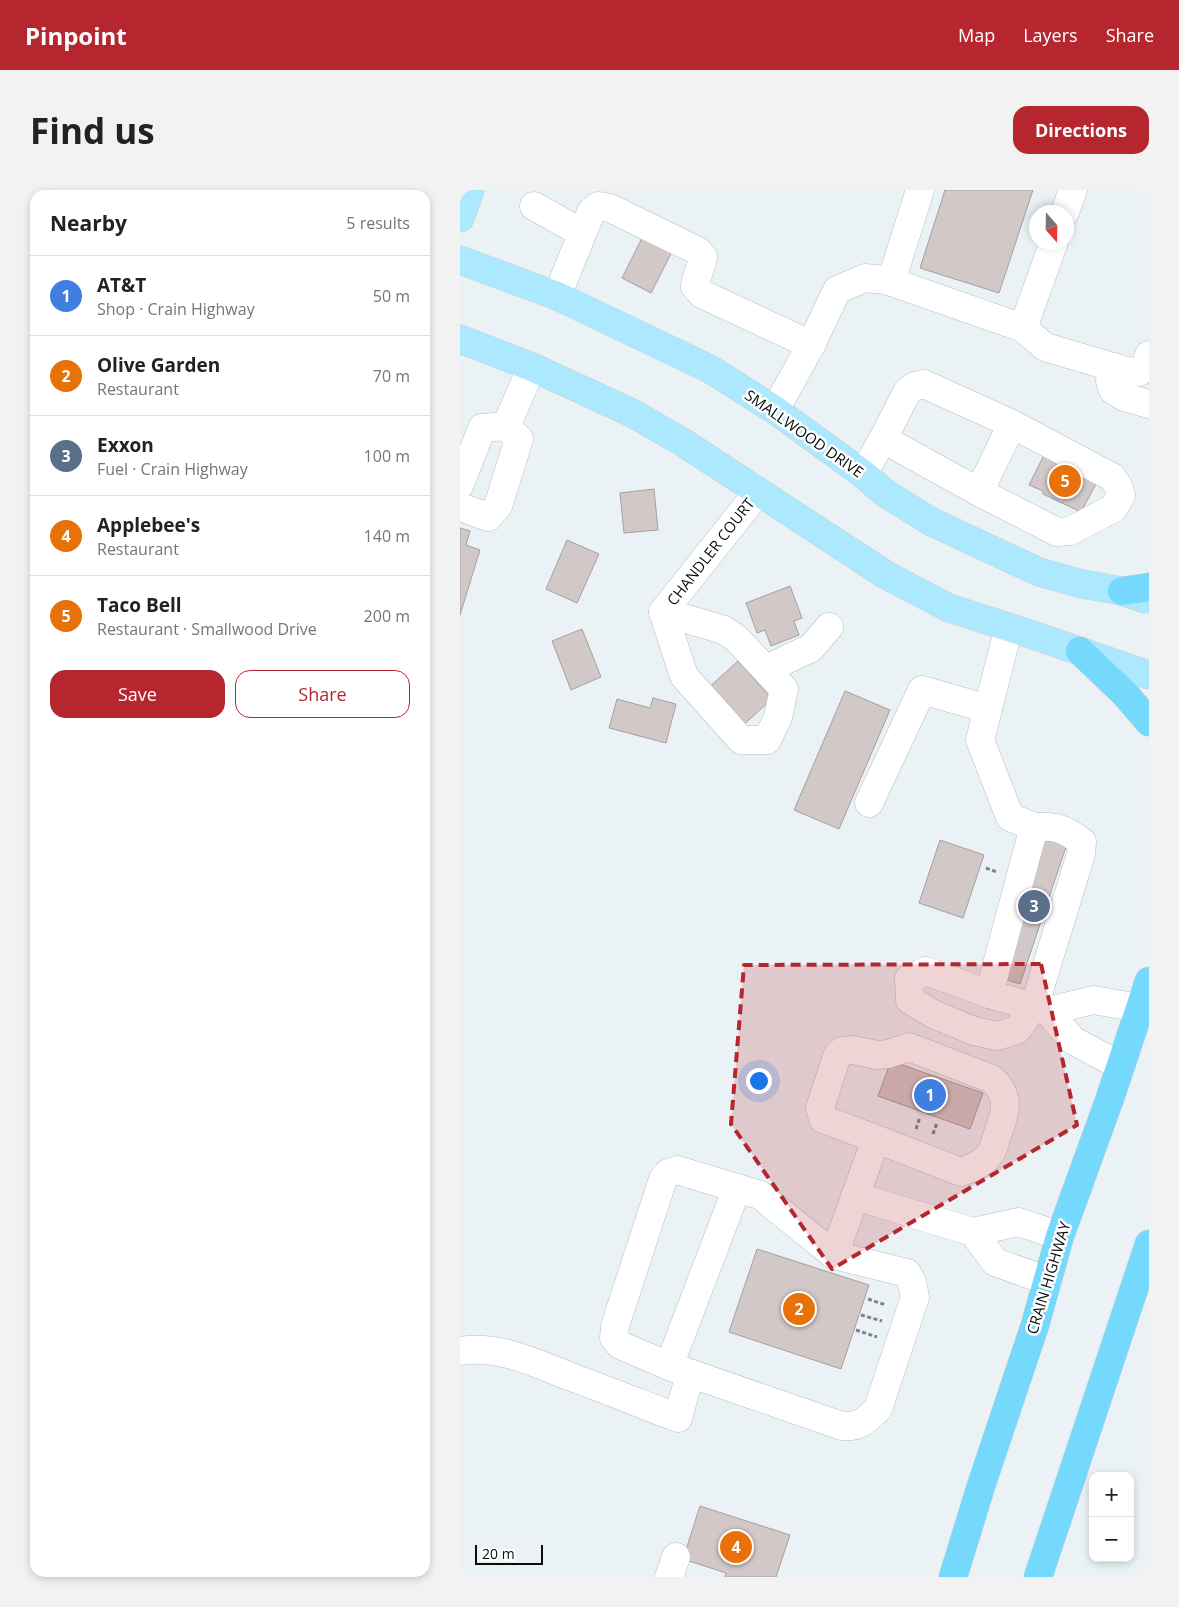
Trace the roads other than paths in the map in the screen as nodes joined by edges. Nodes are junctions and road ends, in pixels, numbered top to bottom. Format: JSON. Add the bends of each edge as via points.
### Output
{"nodes":[{"id":1,"x":470,"y":190,"type":"edge"},
{"id":2,"x":920,"y":190,"type":"edge"},
{"id":3,"x":1073,"y":190,"type":"edge"},
{"id":4,"x":1068,"y":205,"type":"edge"},
{"id":5,"x":534,"y":206,"type":"dead end"},
{"id":6,"x":460,"y":218,"type":"edge"},
{"id":7,"x":582,"y":232,"type":"junction"},
{"id":8,"x":1051,"y":250,"type":"edge"},
{"id":9,"x":460,"y":260,"type":"edge"},
{"id":10,"x":891,"y":282,"type":"junction"},
{"id":11,"x":557,"y":296,"type":"junction"},
{"id":12,"x":1023,"y":328,"type":"junction"},
{"id":13,"x":460,"y":339,"type":"edge"},
{"id":14,"x":811,"y":345,"type":"junction"},
{"id":15,"x":1149,"y":355,"type":"edge"},
{"id":16,"x":532,"y":367,"type":"junction"},
{"id":17,"x":1114,"y":367,"type":"junction"},
{"id":18,"x":1149,"y":404,"type":"edge"},
{"id":19,"x":775,"y":410,"type":"junction"},
{"id":20,"x":1012,"y":424,"type":"junction"},
{"id":21,"x":506,"y":426,"type":"junction"},
{"id":22,"x":883,"y":439,"type":"junction"},
{"id":23,"x":863,"y":474,"type":"junction"},
{"id":24,"x":460,"y":484,"type":"edge"},
{"id":25,"x":758,"y":492,"type":"junction"},
{"id":26,"x":979,"y":492,"type":"junction"},
{"id":27,"x":460,"y":507,"type":"edge"},
{"id":28,"x":1149,"y":587,"type":"edge"},
{"id":29,"x":1122,"y":591,"type":"junction"},
{"id":30,"x":1149,"y":601,"type":"edge"},
{"id":31,"x":663,"y":612,"type":"junction"},
{"id":32,"x":829,"y":627,"type":"dead end"},
{"id":33,"x":1010,"y":627,"type":"junction"},
{"id":34,"x":1080,"y":651,"type":"junction"},
{"id":35,"x":766,"y":669,"type":"junction"},
{"id":36,"x":1149,"y":675,"type":"edge"},
{"id":37,"x":988,"y":709,"type":"junction"},
{"id":38,"x":1149,"y":722,"type":"edge"},
{"id":39,"x":869,"y":803,"type":"dead end"},
{"id":40,"x":1034,"y":827,"type":"junction"},
{"id":41,"x":1149,"y":981,"type":"edge"},
{"id":42,"x":989,"y":994,"type":"junction"},
{"id":43,"x":1140,"y":1008,"type":"junction"},
{"id":44,"x":1041,"y":1009,"type":"junction"},
{"id":45,"x":1121,"y":1066,"type":"junction"},
{"id":46,"x":876,"y":1139,"type":"junction"},
{"id":47,"x":737,"y":1188,"type":"junction"},
{"id":48,"x":855,"y":1196,"type":"junction"},
{"id":49,"x":973,"y":1232,"type":"junction"},
{"id":50,"x":1060,"y":1236,"type":"junction"},
{"id":51,"x":1149,"y":1244,"type":"edge"},
{"id":52,"x":834,"y":1255,"type":"junction"},
{"id":53,"x":1048,"y":1281,"type":"junction"},
{"id":54,"x":460,"y":1351,"type":"edge"},
{"id":55,"x":680,"y":1370,"type":"junction"},
{"id":56,"x":953,"y":1577,"type":"edge"},
{"id":57,"x":1038,"y":1577,"type":"edge"}],
"edges":[{"from":1,"to":6,"type":"main road"},
{"from":2,"to":10,"type":"street"},
{"from":3,"to":4,"type":"street"},
{"from":5,"to":7,"type":"street"},
{"from":7,"to":11,"type":"street"},
{"from":7,"to":14,"type":"street","via":[[590,212],[598,206],[610,208],[698,251],[703,257],[696,286],[702,294]]},
{"from":8,"to":12,"type":"street"},
{"from":9,"to":11,"type":"main road","name":"SMALLWOOD DRIVE"},
{"from":10,"to":12,"type":"street"},
{"from":10,"to":14,"type":"street","via":[[865,278],[837,290]]},
{"from":11,"to":19,"type":"main road","name":"SMALLWOOD DRIVE","via":[[710,369]]},
{"from":12,"to":17,"type":"street","via":[[1044,347]]},
{"from":13,"to":16,"type":"main road"},
{"from":14,"to":19,"type":"street"},
{"from":15,"to":17,"type":"street","via":[[1139,372]]},
{"from":16,"to":21,"type":"street"},
{"from":16,"to":25,"type":"main road","via":[[632,413]]},
{"from":17,"to":18,"type":"street","via":[[1110,381],[1113,390],[1124,397]]},
{"from":19,"to":23,"type":"main road","name":"SMALLWOOD DRIVE"},
{"from":20,"to":22,"type":"street","via":[[924,384],[907,392]]},
{"from":20,"to":26,"type":"street"},
{"from":20,"to":26,"type":"street","via":[[1112,477],[1121,495],[1114,508],[1070,531],[1057,532]]},
{"from":21,"to":24,"type":"street","via":[[482,428]]},
{"from":21,"to":27,"type":"street","via":[[519,439],[498,506],[488,517]]},
{"from":22,"to":23,"type":"street"},
{"from":22,"to":26,"type":"street"},
{"from":23,"to":29,"type":"main road","name":"SMALLWOOD DRIVE","via":[[885,493],[930,521],[1039,572]]},
{"from":25,"to":31,"type":"street","name":"CHANDLER COURT"},
{"from":25,"to":33,"type":"main road","via":[[886,575],[949,608]]},
{"from":28,"to":29,"type":"highway"},
{"from":29,"to":30,"type":"main road","name":"SMALLWOOD DRIVE"},
{"from":31,"to":35,"type":"street","via":[[724,630]]},
{"from":31,"to":35,"type":"street","via":[[684,676],[740,740],[767,740],[778,718],[784,690]]},
{"from":32,"to":35,"type":"street","via":[[811,648]]},
{"from":33,"to":34,"type":"main road"},
{"from":33,"to":37,"type":"street"},
{"from":34,"to":36,"type":"main road"},
{"from":34,"to":38,"type":"highway"},
{"from":37,"to":39,"type":"street","via":[[922,690]]},
{"from":37,"to":40,"type":"street","via":[[980,740],[1010,817]]},
{"from":40,"to":42,"type":"street"},
{"from":40,"to":44,"type":"street","via":[[1055,826],[1082,842]]},
{"from":41,"to":43,"type":"highway","name":"CRAIN HIGHWAY"},
{"from":42,"to":44,"type":"street"},
{"from":42,"to":44,"type":"street","via":[[926,971],[909,979],[910,1000],[933,1014],[997,1036],[1017,1030]]},
{"from":43,"to":44,"type":"street","via":[[1093,1000]]},
{"from":43,"to":45,"type":"highway","name":"CRAIN HIGHWAY"},
{"from":44,"to":45,"type":"street","via":[[1072,1040]]},
{"from":45,"to":50,"type":"highway","name":"CRAIN HIGHWAY"},
{"from":46,"to":46,"type":"street","via":[[823,1119],[820,1108],[837,1056],[842,1051],[877,1055],[909,1047],[992,1079],[1000,1086],[1005,1113],[991,1153],[974,1168],[961,1172]]},
{"from":46,"to":48,"type":"street"},
{"from":47,"to":52,"type":"street","via":[[760,1195]]},
{"from":47,"to":55,"type":"street"},
{"from":47,"to":55,"type":"street","via":[[677,1170],[668,1173],[663,1179],[615,1326],[614,1338],[620,1345]]},
{"from":48,"to":49,"type":"street"},
{"from":48,"to":52,"type":"street"},
{"from":49,"to":50,"type":"street","via":[[1019,1222]]},
{"from":49,"to":53,"type":"street","via":[[995,1262]]},
{"from":50,"to":53,"type":"highway","name":"CRAIN HIGHWAY"},
{"from":51,"to":57,"type":"highway"},
{"from":52,"to":55,"type":"street","via":[[907,1273],[915,1297],[878,1409],[864,1422],[853,1427],[842,1426]]},
{"from":53,"to":56,"type":"highway","name":"CRAIN HIGHWAY"},
{"from":54,"to":55,"type":"street","via":[[492,1351],[524,1360],[678,1418]]}]}
